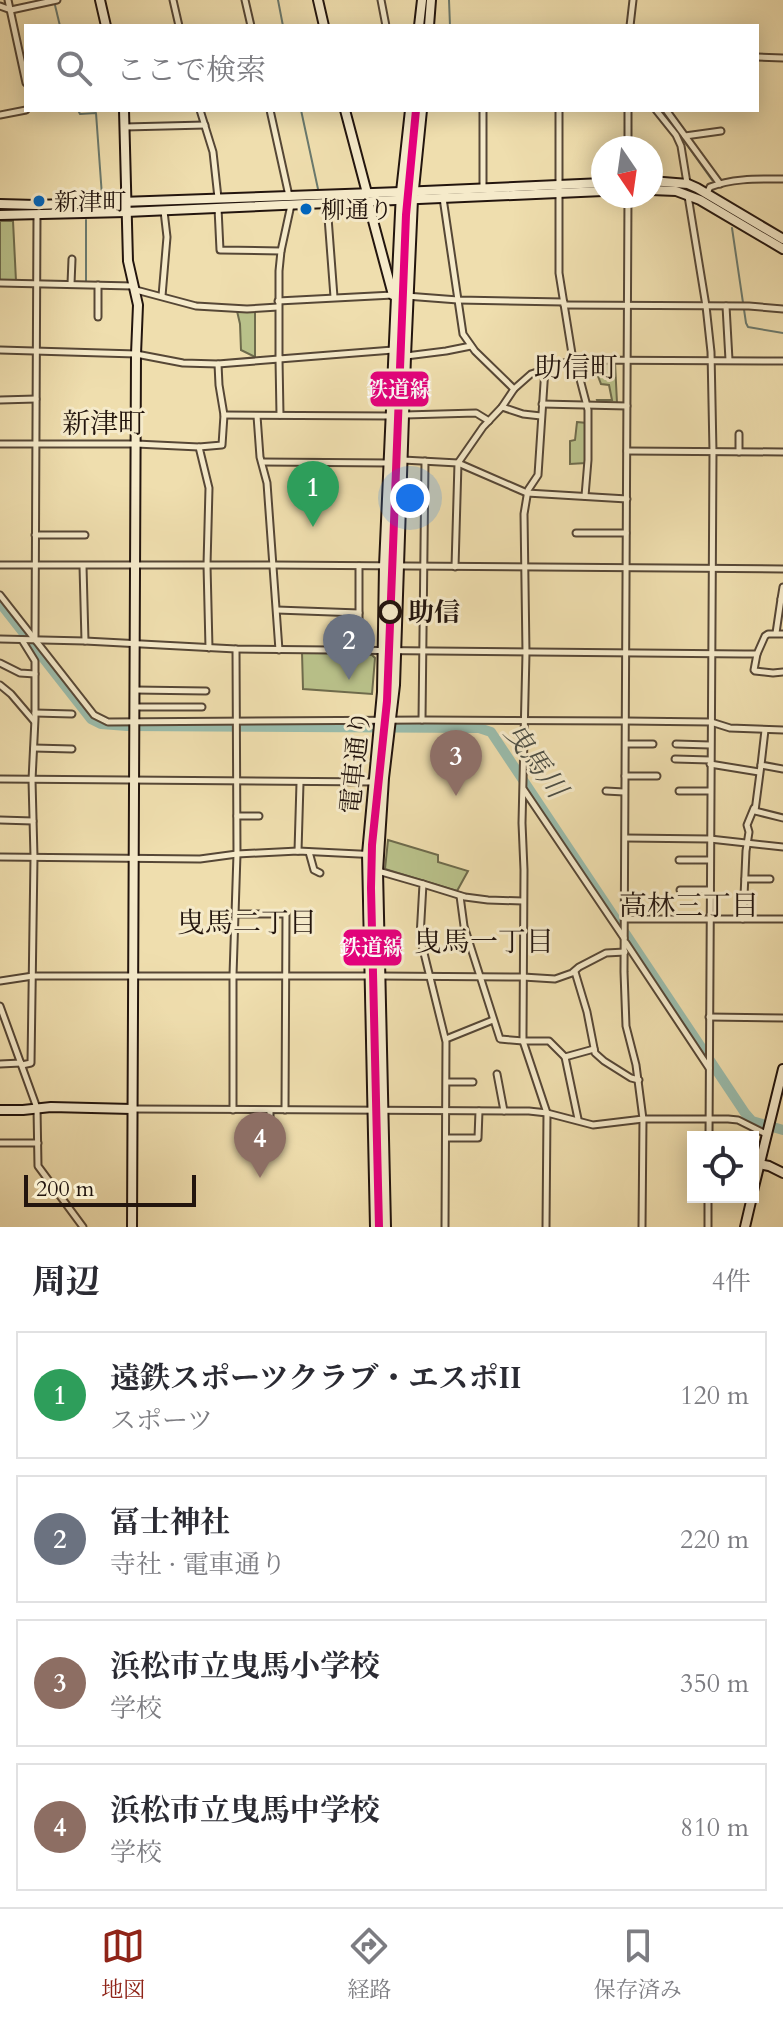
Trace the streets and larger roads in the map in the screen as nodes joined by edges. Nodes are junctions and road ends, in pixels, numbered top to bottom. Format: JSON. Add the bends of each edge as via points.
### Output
{"nodes":[{"id":1,"x":8,"y":0,"type":"edge"},
{"id":2,"x":55,"y":0,"type":"edge"},
{"id":3,"x":100,"y":0,"type":"edge"},
{"id":4,"x":173,"y":0,"type":"edge"},
{"id":5,"x":245,"y":0,"type":"edge"},
{"id":6,"x":318,"y":0,"type":"edge"},
{"id":7,"x":381,"y":0,"type":"edge"},
{"id":8,"x":422,"y":0,"type":"edge"},
{"id":9,"x":431,"y":0,"type":"edge"},
{"id":10,"x":633,"y":0,"type":"edge"},
{"id":11,"x":0,"y":6,"type":"edge"},
{"id":12,"x":10,"y":9,"type":"junction"},
{"id":13,"x":106,"y":24,"type":"edge"},
{"id":14,"x":179,"y":24,"type":"edge"},
{"id":15,"x":251,"y":24,"type":"edge"},
{"id":16,"x":324,"y":24,"type":"edge"},
{"id":17,"x":386,"y":24,"type":"edge"},
{"id":18,"x":419,"y":24,"type":"edge"},
{"id":19,"x":429,"y":24,"type":"edge"},
{"id":20,"x":630,"y":24,"type":"edge"},
{"id":21,"x":759,"y":57,"type":"edge"},
{"id":22,"x":783,"y":58,"type":"edge"},
{"id":23,"x":24,"y":74,"type":"edge"},
{"id":24,"x":24,"y":110,"type":"edge"},
{"id":25,"x":124,"y":112,"type":"edge"},
{"id":26,"x":201,"y":112,"type":"edge"},
{"id":27,"x":270,"y":112,"type":"edge"},
{"id":28,"x":346,"y":112,"type":"edge"},
{"id":29,"x":410,"y":112,"type":"edge"},
{"id":30,"x":422,"y":112,"type":"edge"},
{"id":31,"x":483,"y":112,"type":"edge"},
{"id":32,"x":559,"y":112,"type":"edge"},
{"id":33,"x":628,"y":112,"type":"edge"},
{"id":34,"x":658,"y":112,"type":"edge"},
{"id":35,"x":667,"y":112,"type":"edge"},
{"id":36,"x":0,"y":115,"type":"edge"},
{"id":37,"x":205,"y":125,"type":"junction"},
{"id":38,"x":124,"y":127,"type":"junction"},
{"id":39,"x":721,"y":131,"type":"dead end"},
{"id":40,"x":628,"y":136,"type":"edge"},
{"id":41,"x":685,"y":136,"type":"junction"},
{"id":42,"x":783,"y":179,"type":"edge"},
{"id":43,"x":663,"y":182,"type":"edge"},
{"id":44,"x":688,"y":184,"type":"junction"},
{"id":45,"x":720,"y":184,"type":"junction"},
{"id":46,"x":591,"y":185,"type":"edge"},
{"id":47,"x":483,"y":188,"type":"junction"},
{"id":48,"x":559,"y":189,"type":"junction"},
{"id":49,"x":591,"y":190,"type":"edge"},
{"id":50,"x":663,"y":190,"type":"edge"},
{"id":51,"x":707,"y":193,"type":"junction"},
{"id":52,"x":413,"y":195,"type":"junction"},
{"id":53,"x":688,"y":195,"type":"junction"},
{"id":54,"x":401,"y":196,"type":"junction"},
{"id":55,"x":367,"y":198,"type":"junction"},
{"id":56,"x":443,"y":198,"type":"junction"},
{"id":57,"x":290,"y":200,"type":"junction"},
{"id":58,"x":125,"y":201,"type":"junction"},
{"id":59,"x":218,"y":202,"type":"junction"},
{"id":60,"x":0,"y":204,"type":"edge"},
{"id":61,"x":327,"y":204,"type":"junction"},
{"id":62,"x":628,"y":208,"type":"edge"},
{"id":63,"x":164,"y":210,"type":"junction"},
{"id":64,"x":126,"y":212,"type":"junction"},
{"id":65,"x":0,"y":215,"type":"edge"},
{"id":66,"x":37,"y":215,"type":"junction"},
{"id":67,"x":783,"y":239,"type":"edge"},
{"id":68,"x":783,"y":249,"type":"edge"},
{"id":69,"x":281,"y":251,"type":"junction"},
{"id":70,"x":72,"y":259,"type":"dead end"},
{"id":71,"x":0,"y":283,"type":"edge"},
{"id":72,"x":36,"y":283,"type":"junction"},
{"id":73,"x":71,"y":284,"type":"junction"},
{"id":74,"x":98,"y":285,"type":"junction"},
{"id":75,"x":135,"y":288,"type":"junction"},
{"id":76,"x":394,"y":296,"type":"junction"},
{"id":77,"x":162,"y":297,"type":"junction"},
{"id":78,"x":334,"y":297,"type":"junction"},
{"id":79,"x":408,"y":297,"type":"junction"},
{"id":80,"x":458,"y":300,"type":"junction"},
{"id":81,"x":278,"y":304,"type":"junction"},
{"id":82,"x":564,"y":304,"type":"junction"},
{"id":83,"x":628,"y":306,"type":"junction"},
{"id":84,"x":706,"y":306,"type":"junction"},
{"id":85,"x":726,"y":306,"type":"junction"},
{"id":86,"x":783,"y":309,"type":"edge"},
{"id":87,"x":98,"y":317,"type":"dead end"},
{"id":88,"x":471,"y":346,"type":"junction"},
{"id":89,"x":0,"y":350,"type":"edge"},
{"id":90,"x":36,"y":350,"type":"junction"},
{"id":91,"x":394,"y":350,"type":"junction"},
{"id":92,"x":136,"y":354,"type":"junction"},
{"id":93,"x":406,"y":356,"type":"junction"},
{"id":94,"x":279,"y":359,"type":"junction"},
{"id":95,"x":574,"y":360,"type":"junction"},
{"id":96,"x":627,"y":360,"type":"junction"},
{"id":97,"x":729,"y":360,"type":"junction"},
{"id":98,"x":711,"y":361,"type":"junction"},
{"id":99,"x":783,"y":361,"type":"edge"},
{"id":100,"x":218,"y":364,"type":"junction"},
{"id":101,"x":545,"y":368,"type":"junction"},
{"id":102,"x":514,"y":389,"type":"junction"},
{"id":103,"x":36,"y":399,"type":"junction"},
{"id":104,"x":0,"y":400,"type":"edge"},
{"id":105,"x":542,"y":404,"type":"junction"},
{"id":106,"x":586,"y":406,"type":"junction"},
{"id":107,"x":627,"y":406,"type":"junction"},
{"id":108,"x":502,"y":407,"type":"junction"},
{"id":109,"x":224,"y":415,"type":"junction"},
{"id":110,"x":280,"y":415,"type":"junction"},
{"id":111,"x":404,"y":415,"type":"junction"},
{"id":112,"x":257,"y":416,"type":"junction"},
{"id":113,"x":391,"y":416,"type":"junction"},
{"id":114,"x":541,"y":416,"type":"junction"},
{"id":115,"x":489,"y":421,"type":"junction"},
{"id":116,"x":739,"y":434,"type":"dead end"},
{"id":117,"x":35,"y":443,"type":"junction"},
{"id":118,"x":0,"y":444,"type":"edge"},
{"id":119,"x":136,"y":444,"type":"junction"},
{"id":120,"x":199,"y":447,"type":"junction"},
{"id":121,"x":627,"y":451,"type":"junction"},
{"id":122,"x":713,"y":452,"type":"junction"},
{"id":123,"x":739,"y":452,"type":"junction"},
{"id":124,"x":783,"y":452,"type":"edge"},
{"id":125,"x":402,"y":460,"type":"junction"},
{"id":126,"x":425,"y":461,"type":"junction"},
{"id":127,"x":262,"y":462,"type":"junction"},
{"id":128,"x":390,"y":463,"type":"junction"},
{"id":129,"x":458,"y":463,"type":"junction"},
{"id":130,"x":527,"y":493,"type":"junction"},
{"id":131,"x":585,"y":496,"type":"junction"},
{"id":132,"x":627,"y":499,"type":"junction"},
{"id":133,"x":576,"y":533,"type":"dead end"},
{"id":134,"x":626,"y":533,"type":"junction"},
{"id":135,"x":35,"y":535,"type":"junction"},
{"id":136,"x":85,"y":535,"type":"dead end"},
{"id":137,"x":0,"y":565,"type":"edge"},
{"id":138,"x":207,"y":565,"type":"junction"},
{"id":139,"x":274,"y":565,"type":"junction"},
{"id":140,"x":35,"y":566,"type":"junction"},
{"id":141,"x":83,"y":566,"type":"junction"},
{"id":142,"x":136,"y":566,"type":"junction"},
{"id":143,"x":359,"y":566,"type":"junction"},
{"id":144,"x":384,"y":566,"type":"junction"},
{"id":145,"x":399,"y":567,"type":"junction"},
{"id":146,"x":424,"y":567,"type":"junction"},
{"id":147,"x":455,"y":567,"type":"junction"},
{"id":148,"x":524,"y":567,"type":"junction"},
{"id":149,"x":626,"y":569,"type":"junction"},
{"id":150,"x":712,"y":569,"type":"junction"},
{"id":151,"x":783,"y":569,"type":"edge"},
{"id":152,"x":783,"y":587,"type":"edge"},
{"id":153,"x":0,"y":595,"type":"edge"},
{"id":154,"x":782,"y":600,"type":"edge"},
{"id":155,"x":277,"y":610,"type":"junction"},
{"id":156,"x":359,"y":613,"type":"junction"},
{"id":157,"x":780,"y":634,"type":"edge"},
{"id":158,"x":0,"y":639,"type":"edge"},
{"id":159,"x":28,"y":640,"type":"junction"},
{"id":160,"x":85,"y":641,"type":"junction"},
{"id":161,"x":136,"y":645,"type":"junction"},
{"id":162,"x":209,"y":648,"type":"junction"},
{"id":163,"x":236,"y":649,"type":"junction"},
{"id":164,"x":279,"y":650,"type":"junction"},
{"id":165,"x":359,"y":650,"type":"junction"},
{"id":166,"x":383,"y":651,"type":"junction"},
{"id":167,"x":397,"y":651,"type":"junction"},
{"id":168,"x":423,"y":652,"type":"junction"},
{"id":169,"x":526,"y":653,"type":"junction"},
{"id":170,"x":626,"y":653,"type":"junction"},
{"id":171,"x":757,"y":654,"type":"junction"},
{"id":172,"x":711,"y":655,"type":"junction"},
{"id":173,"x":0,"y":663,"type":"edge"},
{"id":174,"x":783,"y":672,"type":"edge"},
{"id":175,"x":35,"y":674,"type":"junction"},
{"id":176,"x":0,"y":685,"type":"edge"},
{"id":177,"x":135,"y":690,"type":"junction"},
{"id":178,"x":206,"y":691,"type":"dead end"},
{"id":179,"x":134,"y":707,"type":"junction"},
{"id":180,"x":202,"y":707,"type":"dead end"},
{"id":181,"x":35,"y":713,"type":"junction"},
{"id":182,"x":72,"y":714,"type":"dead end"},
{"id":183,"x":422,"y":720,"type":"junction"},
{"id":184,"x":525,"y":720,"type":"junction"},
{"id":185,"x":35,"y":721,"type":"junction"},
{"id":186,"x":626,"y":721,"type":"junction"},
{"id":187,"x":235,"y":722,"type":"junction"},
{"id":188,"x":711,"y":722,"type":"junction"},
{"id":189,"x":134,"y":725,"type":"junction"},
{"id":190,"x":379,"y":725,"type":"junction"},
{"id":191,"x":392,"y":725,"type":"junction"},
{"id":192,"x":765,"y":730,"type":"junction"},
{"id":193,"x":783,"y":730,"type":"edge"},
{"id":194,"x":626,"y":744,"type":"junction"},
{"id":195,"x":653,"y":744,"type":"dead end"},
{"id":196,"x":676,"y":744,"type":"dead end"},
{"id":197,"x":710,"y":745,"type":"junction"},
{"id":198,"x":34,"y":748,"type":"junction"},
{"id":199,"x":72,"y":749,"type":"dead end"},
{"id":200,"x":675,"y":759,"type":"dead end"},
{"id":201,"x":710,"y":762,"type":"junction"},
{"id":202,"x":760,"y":769,"type":"junction"},
{"id":203,"x":783,"y":769,"type":"edge"},
{"id":204,"x":625,"y":776,"type":"junction"},
{"id":205,"x":657,"y":776,"type":"dead end"},
{"id":206,"x":0,"y":779,"type":"edge"},
{"id":207,"x":32,"y":780,"type":"junction"},
{"id":208,"x":135,"y":780,"type":"junction"},
{"id":209,"x":236,"y":782,"type":"junction"},
{"id":210,"x":371,"y":782,"type":"junction"},
{"id":211,"x":300,"y":783,"type":"junction"},
{"id":212,"x":384,"y":783,"type":"junction"},
{"id":213,"x":524,"y":788,"type":"junction"},
{"id":214,"x":606,"y":791,"type":"dead end"},
{"id":215,"x":679,"y":791,"type":"dead end"},
{"id":216,"x":710,"y":791,"type":"junction"},
{"id":217,"x":624,"y":792,"type":"junction"},
{"id":218,"x":754,"y":808,"type":"junction"},
{"id":219,"x":237,"y":816,"type":"junction"},
{"id":220,"x":259,"y":816,"type":"dead end"},
{"id":221,"x":783,"y":818,"type":"edge"},
{"id":222,"x":0,"y":820,"type":"edge"},
{"id":223,"x":33,"y":821,"type":"junction"},
{"id":224,"x":626,"y":838,"type":"junction"},
{"id":225,"x":710,"y":839,"type":"junction"},
{"id":226,"x":747,"y":843,"type":"junction"},
{"id":227,"x":783,"y":847,"type":"edge"},
{"id":228,"x":298,"y":851,"type":"junction"},
{"id":229,"x":309,"y":852,"type":"junction"},
{"id":230,"x":237,"y":854,"type":"junction"},
{"id":231,"x":367,"y":854,"type":"junction"},
{"id":232,"x":379,"y":855,"type":"junction"},
{"id":233,"x":0,"y":857,"type":"edge"},
{"id":234,"x":34,"y":857,"type":"junction"},
{"id":235,"x":134,"y":859,"type":"junction"},
{"id":236,"x":679,"y":860,"type":"dead end"},
{"id":237,"x":710,"y":860,"type":"junction"},
{"id":238,"x":378,"y":871,"type":"junction"},
{"id":239,"x":320,"y":873,"type":"dead end"},
{"id":240,"x":745,"y":879,"type":"junction"},
{"id":241,"x":770,"y":879,"type":"dead end"},
{"id":242,"x":423,"y":884,"type":"junction"},
{"id":243,"x":680,"y":890,"type":"dead end"},
{"id":244,"x":710,"y":890,"type":"junction"},
{"id":245,"x":460,"y":896,"type":"junction"},
{"id":246,"x":523,"y":901,"type":"junction"},
{"id":247,"x":236,"y":914,"type":"junction"},
{"id":248,"x":625,"y":919,"type":"junction"},
{"id":249,"x":743,"y":919,"type":"junction"},
{"id":250,"x":783,"y":919,"type":"edge"},
{"id":251,"x":710,"y":920,"type":"junction"},
{"id":252,"x":625,"y":939,"type":"junction"},
{"id":253,"x":625,"y":952,"type":"junction"},
{"id":254,"x":575,"y":972,"type":"junction"},
{"id":255,"x":133,"y":975,"type":"junction"},
{"id":256,"x":233,"y":975,"type":"junction"},
{"id":257,"x":33,"y":976,"type":"junction"},
{"id":258,"x":286,"y":976,"type":"junction"},
{"id":259,"x":368,"y":976,"type":"junction"},
{"id":260,"x":379,"y":976,"type":"junction"},
{"id":261,"x":430,"y":977,"type":"junction"},
{"id":262,"x":480,"y":977,"type":"junction"},
{"id":263,"x":523,"y":977,"type":"junction"},
{"id":264,"x":0,"y":981,"type":"edge"},
{"id":265,"x":0,"y":1006,"type":"edge"},
{"id":266,"x":709,"y":1017,"type":"junction"},
{"id":267,"x":783,"y":1018,"type":"edge"},
{"id":268,"x":493,"y":1020,"type":"junction"},
{"id":269,"x":446,"y":1039,"type":"junction"},
{"id":270,"x":523,"y":1041,"type":"junction"},
{"id":271,"x":594,"y":1049,"type":"junction"},
{"id":272,"x":565,"y":1057,"type":"junction"},
{"id":273,"x":0,"y":1064,"type":"edge"},
{"id":274,"x":21,"y":1064,"type":"junction"},
{"id":275,"x":710,"y":1067,"type":"junction"},
{"id":276,"x":783,"y":1069,"type":"edge"},
{"id":277,"x":497,"y":1074,"type":"dead end"},
{"id":278,"x":639,"y":1080,"type":"junction"},
{"id":279,"x":447,"y":1082,"type":"junction"},
{"id":280,"x":473,"y":1082,"type":"dead end"},
{"id":281,"x":37,"y":1108,"type":"junction"},
{"id":282,"x":132,"y":1109,"type":"junction"},
{"id":283,"x":0,"y":1110,"type":"edge"},
{"id":284,"x":233,"y":1110,"type":"junction"},
{"id":285,"x":285,"y":1110,"type":"junction"},
{"id":286,"x":270,"y":1111,"type":"junction"},
{"id":287,"x":372,"y":1111,"type":"junction"},
{"id":288,"x":383,"y":1111,"type":"junction"},
{"id":289,"x":479,"y":1111,"type":"junction"},
{"id":290,"x":504,"y":1111,"type":"junction"},
{"id":291,"x":447,"y":1112,"type":"junction"},
{"id":292,"x":547,"y":1113,"type":"junction"},
{"id":293,"x":709,"y":1118,"type":"junction"},
{"id":294,"x":643,"y":1119,"type":"junction"},
{"id":295,"x":578,"y":1120,"type":"junction"},
{"id":296,"x":767,"y":1128,"type":"junction"},
{"id":297,"x":270,"y":1130,"type":"dead end"},
{"id":298,"x":709,"y":1131,"type":"edge"},
{"id":299,"x":447,"y":1138,"type":"junction"},
{"id":300,"x":0,"y":1143,"type":"edge"},
{"id":301,"x":38,"y":1143,"type":"junction"},
{"id":302,"x":759,"y":1164,"type":"joint"},
{"id":303,"x":783,"y":1173,"type":"edge"},
{"id":304,"x":708,"y":1203,"type":"edge"},
{"id":305,"x":751,"y":1203,"type":"edge"},
{"id":306,"x":83,"y":1227,"type":"edge"},
{"id":307,"x":132,"y":1227,"type":"edge"},
{"id":308,"x":375,"y":1227,"type":"edge"},
{"id":309,"x":386,"y":1227,"type":"edge"},
{"id":310,"x":445,"y":1227,"type":"edge"},
{"id":311,"x":546,"y":1227,"type":"edge"},
{"id":312,"x":642,"y":1227,"type":"edge"},
{"id":313,"x":708,"y":1227,"type":"edge"},
{"id":314,"x":745,"y":1227,"type":"edge"}],
"edges":[{"from":1,"to":12,"type":"street"},
{"from":2,"to":12,"type":"street"},
{"from":3,"to":13,"type":"street"},
{"from":4,"to":14,"type":"street"},
{"from":5,"to":15,"type":"street"},
{"from":6,"to":16,"type":"street"},
{"from":7,"to":17,"type":"street"},
{"from":8,"to":18,"type":"street"},
{"from":9,"to":19,"type":"street"},
{"from":10,"to":20,"type":"street"},
{"from":11,"to":12,"type":"street"},
{"from":12,"to":23,"type":"street"},
{"from":21,"to":22,"type":"street"},
{"from":24,"to":36,"type":"street"},
{"from":25,"to":38,"type":"street"},
{"from":26,"to":37,"type":"street"},
{"from":27,"to":57,"type":"street"},
{"from":28,"to":55,"type":"street"},
{"from":29,"to":54,"type":"street","name":"電車通り"},
{"from":30,"to":52,"type":"street","name":"電車通り"},
{"from":31,"to":47,"type":"street"},
{"from":32,"to":48,"type":"street"},
{"from":33,"to":40,"type":"street"},
{"from":34,"to":44,"type":"street","via":[[681,146]]},
{"from":35,"to":41,"type":"street"},
{"from":37,"to":38,"type":"street"},
{"from":37,"to":59,"type":"street"},
{"from":38,"to":58,"type":"street"},
{"from":39,"to":41,"type":"street"},
{"from":41,"to":45,"type":"street"},
{"from":42,"to":45,"type":"street"},
{"from":43,"to":44,"type":"street"},
{"from":44,"to":51,"type":"street"},
{"from":45,"to":51,"type":"street"},
{"from":46,"to":48,"type":"street"},
{"from":47,"to":48,"type":"street"},
{"from":47,"to":52,"type":"street"},
{"from":48,"to":49,"type":"street"},
{"from":48,"to":56,"type":"street"},
{"from":48,"to":82,"type":"street"},
{"from":50,"to":53,"type":"street"},
{"from":51,"to":67,"type":"street"},
{"from":52,"to":54,"type":"street"},
{"from":52,"to":56,"type":"street"},
{"from":52,"to":79,"type":"street","name":"電車通り"},
{"from":53,"to":68,"type":"street"},
{"from":53,"to":84,"type":"street"},
{"from":54,"to":55,"type":"street"},
{"from":54,"to":76,"type":"street","name":"電車通り"},
{"from":55,"to":57,"type":"street"},
{"from":55,"to":61,"type":"street"},
{"from":55,"to":76,"type":"street"},
{"from":56,"to":80,"type":"street"},
{"from":57,"to":59,"type":"street"},
{"from":57,"to":61,"type":"street"},
{"from":57,"to":69,"type":"street"},
{"from":58,"to":59,"type":"street"},
{"from":58,"to":60,"type":"street"},
{"from":58,"to":64,"type":"street"},
{"from":59,"to":63,"type":"street"},
{"from":59,"to":69,"type":"street","via":[[220,250]]},
{"from":61,"to":78,"type":"street"},
{"from":62,"to":83,"type":"street"},
{"from":63,"to":64,"type":"street"},
{"from":63,"to":77,"type":"street"},
{"from":64,"to":66,"type":"street"},
{"from":64,"to":75,"type":"street"},
{"from":65,"to":66,"type":"street"},
{"from":66,"to":72,"type":"street"},
{"from":69,"to":81,"type":"street"},
{"from":70,"to":73,"type":"street"},
{"from":71,"to":72,"type":"street"},
{"from":72,"to":73,"type":"street"},
{"from":72,"to":90,"type":"street"},
{"from":73,"to":74,"type":"street"},
{"from":74,"to":75,"type":"street"},
{"from":74,"to":87,"type":"street"},
{"from":75,"to":77,"type":"street"},
{"from":75,"to":92,"type":"street"},
{"from":76,"to":78,"type":"street"},
{"from":76,"to":79,"type":"street"},
{"from":76,"to":91,"type":"street","name":"電車通り"},
{"from":77,"to":81,"type":"street","via":[[196,306],[247,309]]},
{"from":78,"to":81,"type":"street"},
{"from":79,"to":80,"type":"street"},
{"from":79,"to":93,"type":"street","name":"電車通り"},
{"from":80,"to":82,"type":"street"},
{"from":80,"to":88,"type":"street","via":[[463,334]]},
{"from":81,"to":94,"type":"street"},
{"from":82,"to":83,"type":"street"},
{"from":82,"to":95,"type":"street"},
{"from":83,"to":84,"type":"street"},
{"from":83,"to":96,"type":"street"},
{"from":84,"to":85,"type":"street"},
{"from":84,"to":98,"type":"street"},
{"from":85,"to":86,"type":"street"},
{"from":85,"to":97,"type":"street"},
{"from":88,"to":93,"type":"street"},
{"from":88,"to":102,"type":"street"},
{"from":89,"to":90,"type":"street"},
{"from":90,"to":92,"type":"street"},
{"from":90,"to":103,"type":"street"},
{"from":91,"to":94,"type":"street"},
{"from":91,"to":113,"type":"street","name":"電車通り"},
{"from":92,"to":100,"type":"street"},
{"from":92,"to":119,"type":"street"},
{"from":93,"to":111,"type":"street","name":"電車通り"},
{"from":94,"to":100,"type":"street"},
{"from":94,"to":110,"type":"street"},
{"from":95,"to":96,"type":"street"},
{"from":95,"to":101,"type":"street"},
{"from":95,"to":106,"type":"street"},
{"from":96,"to":98,"type":"street"},
{"from":96,"to":107,"type":"street"},
{"from":97,"to":98,"type":"street"},
{"from":97,"to":99,"type":"street"},
{"from":98,"to":122,"type":"street"},
{"from":100,"to":109,"type":"street"},
{"from":101,"to":102,"type":"street"},
{"from":101,"to":105,"type":"street"},
{"from":102,"to":108,"type":"street"},
{"from":103,"to":104,"type":"street"},
{"from":103,"to":117,"type":"street"},
{"from":105,"to":106,"type":"street"},
{"from":105,"to":114,"type":"street"},
{"from":106,"to":107,"type":"street"},
{"from":106,"to":131,"type":"street"},
{"from":107,"to":121,"type":"street"},
{"from":108,"to":114,"type":"street"},
{"from":108,"to":115,"type":"street"},
{"from":109,"to":112,"type":"street"},
{"from":109,"to":120,"type":"street","via":[[222,445]]},
{"from":110,"to":112,"type":"street"},
{"from":110,"to":113,"type":"street"},
{"from":111,"to":115,"type":"street","via":[[462,412]]},
{"from":111,"to":125,"type":"street","name":"電車通り"},
{"from":112,"to":127,"type":"street"},
{"from":113,"to":128,"type":"street","name":"電車通り"},
{"from":114,"to":130,"type":"street","via":[[538,475]]},
{"from":115,"to":129,"type":"street"},
{"from":116,"to":123,"type":"street"},
{"from":117,"to":118,"type":"street"},
{"from":117,"to":119,"type":"street"},
{"from":117,"to":135,"type":"street"},
{"from":119,"to":120,"type":"street"},
{"from":119,"to":142,"type":"street"},
{"from":120,"to":138,"type":"street","via":[[209,488]]},
{"from":121,"to":122,"type":"street"},
{"from":121,"to":132,"type":"street"},
{"from":122,"to":123,"type":"street"},
{"from":122,"to":150,"type":"street"},
{"from":123,"to":124,"type":"street"},
{"from":125,"to":126,"type":"street"},
{"from":125,"to":145,"type":"street","name":"電車通り"},
{"from":126,"to":129,"type":"street"},
{"from":126,"to":146,"type":"street"},
{"from":127,"to":128,"type":"street"},
{"from":127,"to":139,"type":"street"},
{"from":128,"to":144,"type":"street","name":"電車通り"},
{"from":129,"to":130,"type":"street"},
{"from":129,"to":147,"type":"street"},
{"from":130,"to":131,"type":"street"},
{"from":130,"to":148,"type":"street"},
{"from":131,"to":132,"type":"street"},
{"from":132,"to":134,"type":"street"},
{"from":133,"to":134,"type":"street"},
{"from":134,"to":149,"type":"street"},
{"from":135,"to":136,"type":"street"},
{"from":135,"to":140,"type":"street"},
{"from":137,"to":140,"type":"street"},
{"from":138,"to":139,"type":"street"},
{"from":138,"to":142,"type":"street"},
{"from":138,"to":162,"type":"street"},
{"from":139,"to":143,"type":"street"},
{"from":139,"to":155,"type":"street"},
{"from":140,"to":141,"type":"street"},
{"from":140,"to":159,"type":"street"},
{"from":141,"to":142,"type":"street"},
{"from":141,"to":160,"type":"street"},
{"from":142,"to":161,"type":"street"},
{"from":143,"to":144,"type":"street"},
{"from":143,"to":156,"type":"street"},
{"from":144,"to":145,"type":"street"},
{"from":144,"to":166,"type":"street","name":"電車通り"},
{"from":145,"to":146,"type":"street"},
{"from":145,"to":167,"type":"street","name":"電車通り"},
{"from":146,"to":147,"type":"street"},
{"from":146,"to":168,"type":"street"},
{"from":147,"to":148,"type":"street"},
{"from":148,"to":149,"type":"street"},
{"from":148,"to":169,"type":"street"},
{"from":149,"to":150,"type":"street"},
{"from":149,"to":170,"type":"street"},
{"from":150,"to":151,"type":"street"},
{"from":150,"to":172,"type":"street"},
{"from":152,"to":154,"type":"street"},
{"from":153,"to":159,"type":"street"},
{"from":154,"to":157,"type":"street"},
{"from":155,"to":156,"type":"street"},
{"from":155,"to":164,"type":"street"},
{"from":156,"to":165,"type":"street"},
{"from":157,"to":171,"type":"street","via":[[765,636]]},
{"from":158,"to":159,"type":"street"},
{"from":159,"to":160,"type":"street"},
{"from":159,"to":175,"type":"street"},
{"from":159,"to":189,"type":"street","via":[[94,715]]},
{"from":160,"to":161,"type":"street"},
{"from":161,"to":162,"type":"street"},
{"from":161,"to":177,"type":"street"},
{"from":162,"to":163,"type":"street"},
{"from":163,"to":164,"type":"street"},
{"from":163,"to":187,"type":"street"},
{"from":164,"to":165,"type":"street"},
{"from":165,"to":166,"type":"street"},
{"from":166,"to":167,"type":"street"},
{"from":166,"to":190,"type":"street","name":"電車通り"},
{"from":167,"to":168,"type":"street"},
{"from":167,"to":191,"type":"street","name":"電車通り"},
{"from":168,"to":169,"type":"street"},
{"from":168,"to":183,"type":"street"},
{"from":169,"to":170,"type":"street"},
{"from":169,"to":184,"type":"street"},
{"from":170,"to":172,"type":"street"},
{"from":170,"to":186,"type":"street"},
{"from":171,"to":172,"type":"street"},
{"from":171,"to":174,"type":"street","via":[[755,671]]},
{"from":172,"to":188,"type":"street"},
{"from":173,"to":175,"type":"street"},
{"from":175,"to":181,"type":"street"},
{"from":176,"to":185,"type":"street"},
{"from":177,"to":178,"type":"street"},
{"from":177,"to":179,"type":"street"},
{"from":179,"to":180,"type":"street"},
{"from":179,"to":189,"type":"street"},
{"from":181,"to":182,"type":"street"},
{"from":181,"to":185,"type":"street"},
{"from":183,"to":184,"type":"street"},
{"from":183,"to":191,"type":"street"},
{"from":184,"to":186,"type":"street"},
{"from":184,"to":213,"type":"street"},
{"from":185,"to":198,"type":"street"},
{"from":186,"to":188,"type":"street"},
{"from":186,"to":194,"type":"street"},
{"from":187,"to":189,"type":"street"},
{"from":187,"to":190,"type":"street"},
{"from":187,"to":209,"type":"street"},
{"from":188,"to":192,"type":"street"},
{"from":188,"to":197,"type":"street"},
{"from":189,"to":208,"type":"street"},
{"from":190,"to":191,"type":"street"},
{"from":190,"to":210,"type":"street","name":"電車通り"},
{"from":191,"to":212,"type":"street","name":"電車通り"},
{"from":192,"to":193,"type":"street"},
{"from":192,"to":202,"type":"street"},
{"from":194,"to":195,"type":"street"},
{"from":194,"to":204,"type":"street"},
{"from":196,"to":197,"type":"street"},
{"from":197,"to":201,"type":"street"},
{"from":198,"to":199,"type":"street"},
{"from":198,"to":207,"type":"street"},
{"from":200,"to":201,"type":"street"},
{"from":201,"to":202,"type":"street"},
{"from":201,"to":216,"type":"street"},
{"from":202,"to":203,"type":"street"},
{"from":202,"to":218,"type":"street"},
{"from":204,"to":205,"type":"street"},
{"from":204,"to":217,"type":"street"},
{"from":206,"to":207,"type":"street"},
{"from":207,"to":208,"type":"street"},
{"from":207,"to":223,"type":"street"},
{"from":208,"to":209,"type":"street"},
{"from":208,"to":235,"type":"street"},
{"from":209,"to":211,"type":"street"},
{"from":209,"to":219,"type":"street"},
{"from":210,"to":211,"type":"street"},
{"from":210,"to":212,"type":"street"},
{"from":210,"to":231,"type":"street","name":"電車通り"},
{"from":211,"to":228,"type":"street"},
{"from":212,"to":232,"type":"street","name":"電車通り"},
{"from":213,"to":246,"type":"street"},
{"from":213,"to":252,"type":"street"},
{"from":214,"to":217,"type":"street"},
{"from":215,"to":216,"type":"street"},
{"from":216,"to":225,"type":"street"},
{"from":217,"to":224,"type":"street"},
{"from":218,"to":221,"type":"street"},
{"from":218,"to":226,"type":"street"},
{"from":219,"to":220,"type":"street"},
{"from":219,"to":230,"type":"street"},
{"from":222,"to":223,"type":"street"},
{"from":223,"to":234,"type":"street"},
{"from":224,"to":225,"type":"street"},
{"from":224,"to":248,"type":"street"},
{"from":225,"to":226,"type":"street"},
{"from":225,"to":237,"type":"street"},
{"from":226,"to":227,"type":"street"},
{"from":226,"to":240,"type":"street"},
{"from":228,"to":229,"type":"street"},
{"from":228,"to":230,"type":"street"},
{"from":229,"to":231,"type":"street"},
{"from":229,"to":239,"type":"street"},
{"from":230,"to":235,"type":"street"},
{"from":230,"to":247,"type":"street"},
{"from":231,"to":232,"type":"street"},
{"from":231,"to":259,"type":"street","name":"電車通り"},
{"from":232,"to":238,"type":"street","name":"電車通り"},
{"from":233,"to":234,"type":"street"},
{"from":234,"to":235,"type":"street"},
{"from":234,"to":257,"type":"street"},
{"from":235,"to":255,"type":"street"},
{"from":236,"to":237,"type":"street"},
{"from":237,"to":244,"type":"street"},
{"from":238,"to":242,"type":"street"},
{"from":238,"to":260,"type":"street","name":"電車通り"},
{"from":240,"to":241,"type":"street"},
{"from":240,"to":249,"type":"street"},
{"from":242,"to":245,"type":"street"},
{"from":242,"to":261,"type":"street","via":[[420,937]]},
{"from":243,"to":244,"type":"street"},
{"from":244,"to":251,"type":"street"},
{"from":245,"to":246,"type":"street"},
{"from":245,"to":262,"type":"street"},
{"from":246,"to":263,"type":"street"},
{"from":247,"to":256,"type":"street"},
{"from":247,"to":258,"type":"street","via":[[286,914]]},
{"from":248,"to":251,"type":"street"},
{"from":248,"to":252,"type":"street"},
{"from":249,"to":250,"type":"street"},
{"from":249,"to":251,"type":"street"},
{"from":251,"to":266,"type":"street"},
{"from":252,"to":253,"type":"street"},
{"from":252,"to":275,"type":"street"},
{"from":253,"to":254,"type":"street","via":[[606,953]]},
{"from":253,"to":278,"type":"street","via":[[626,1026]]},
{"from":254,"to":263,"type":"street","via":[[555,979]]},
{"from":254,"to":271,"type":"street"},
{"from":255,"to":256,"type":"street"},
{"from":255,"to":257,"type":"street"},
{"from":255,"to":282,"type":"street"},
{"from":256,"to":258,"type":"street"},
{"from":256,"to":284,"type":"street"},
{"from":257,"to":264,"type":"street"},
{"from":257,"to":274,"type":"street","via":[[31,1063]]},
{"from":258,"to":259,"type":"street"},
{"from":258,"to":285,"type":"street"},
{"from":259,"to":287,"type":"street","name":"電車通り"},
{"from":260,"to":261,"type":"street"},
{"from":260,"to":288,"type":"street","name":"電車通り"},
{"from":261,"to":262,"type":"street"},
{"from":261,"to":269,"type":"street"},
{"from":262,"to":263,"type":"street"},
{"from":262,"to":268,"type":"street"},
{"from":263,"to":270,"type":"street"},
{"from":265,"to":274,"type":"street"},
{"from":266,"to":267,"type":"street"},
{"from":266,"to":275,"type":"street"},
{"from":268,"to":269,"type":"street"},
{"from":268,"to":270,"type":"street","via":[[500,1039]]},
{"from":269,"to":279,"type":"street"},
{"from":270,"to":272,"type":"street","via":[[549,1041]]},
{"from":270,"to":292,"type":"street"},
{"from":271,"to":272,"type":"street"},
{"from":271,"to":278,"type":"street","via":[[604,1061]]},
{"from":272,"to":295,"type":"street"},
{"from":273,"to":274,"type":"street"},
{"from":274,"to":281,"type":"street"},
{"from":275,"to":293,"type":"street"},
{"from":276,"to":296,"type":"street"},
{"from":277,"to":290,"type":"street"},
{"from":278,"to":294,"type":"street"},
{"from":279,"to":280,"type":"street"},
{"from":279,"to":291,"type":"street"},
{"from":281,"to":282,"type":"street"},
{"from":281,"to":283,"type":"street"},
{"from":281,"to":301,"type":"street"},
{"from":282,"to":284,"type":"street"},
{"from":282,"to":307,"type":"street"},
{"from":284,"to":286,"type":"street"},
{"from":285,"to":286,"type":"street"},
{"from":285,"to":287,"type":"street"},
{"from":286,"to":297,"type":"street"},
{"from":287,"to":288,"type":"street"},
{"from":287,"to":308,"type":"street","name":"電車通り"},
{"from":288,"to":291,"type":"street"},
{"from":288,"to":309,"type":"street","name":"電車通り"},
{"from":289,"to":290,"type":"street"},
{"from":289,"to":291,"type":"street"},
{"from":289,"to":299,"type":"street","via":[[478,1138]]},
{"from":290,"to":292,"type":"street"},
{"from":291,"to":299,"type":"street"},
{"from":292,"to":295,"type":"street"},
{"from":292,"to":311,"type":"street"},
{"from":293,"to":294,"type":"street"},
{"from":293,"to":296,"type":"street"},
{"from":293,"to":298,"type":"street"},
{"from":294,"to":295,"type":"street","via":[[593,1125]]},
{"from":294,"to":312,"type":"street"},
{"from":296,"to":302,"type":"street"},
{"from":299,"to":310,"type":"street"},
{"from":300,"to":301,"type":"street"},
{"from":301,"to":306,"type":"street","via":[[38,1166]]},
{"from":302,"to":303,"type":"street"},
{"from":304,"to":313,"type":"street"},
{"from":305,"to":314,"type":"street"}]}
